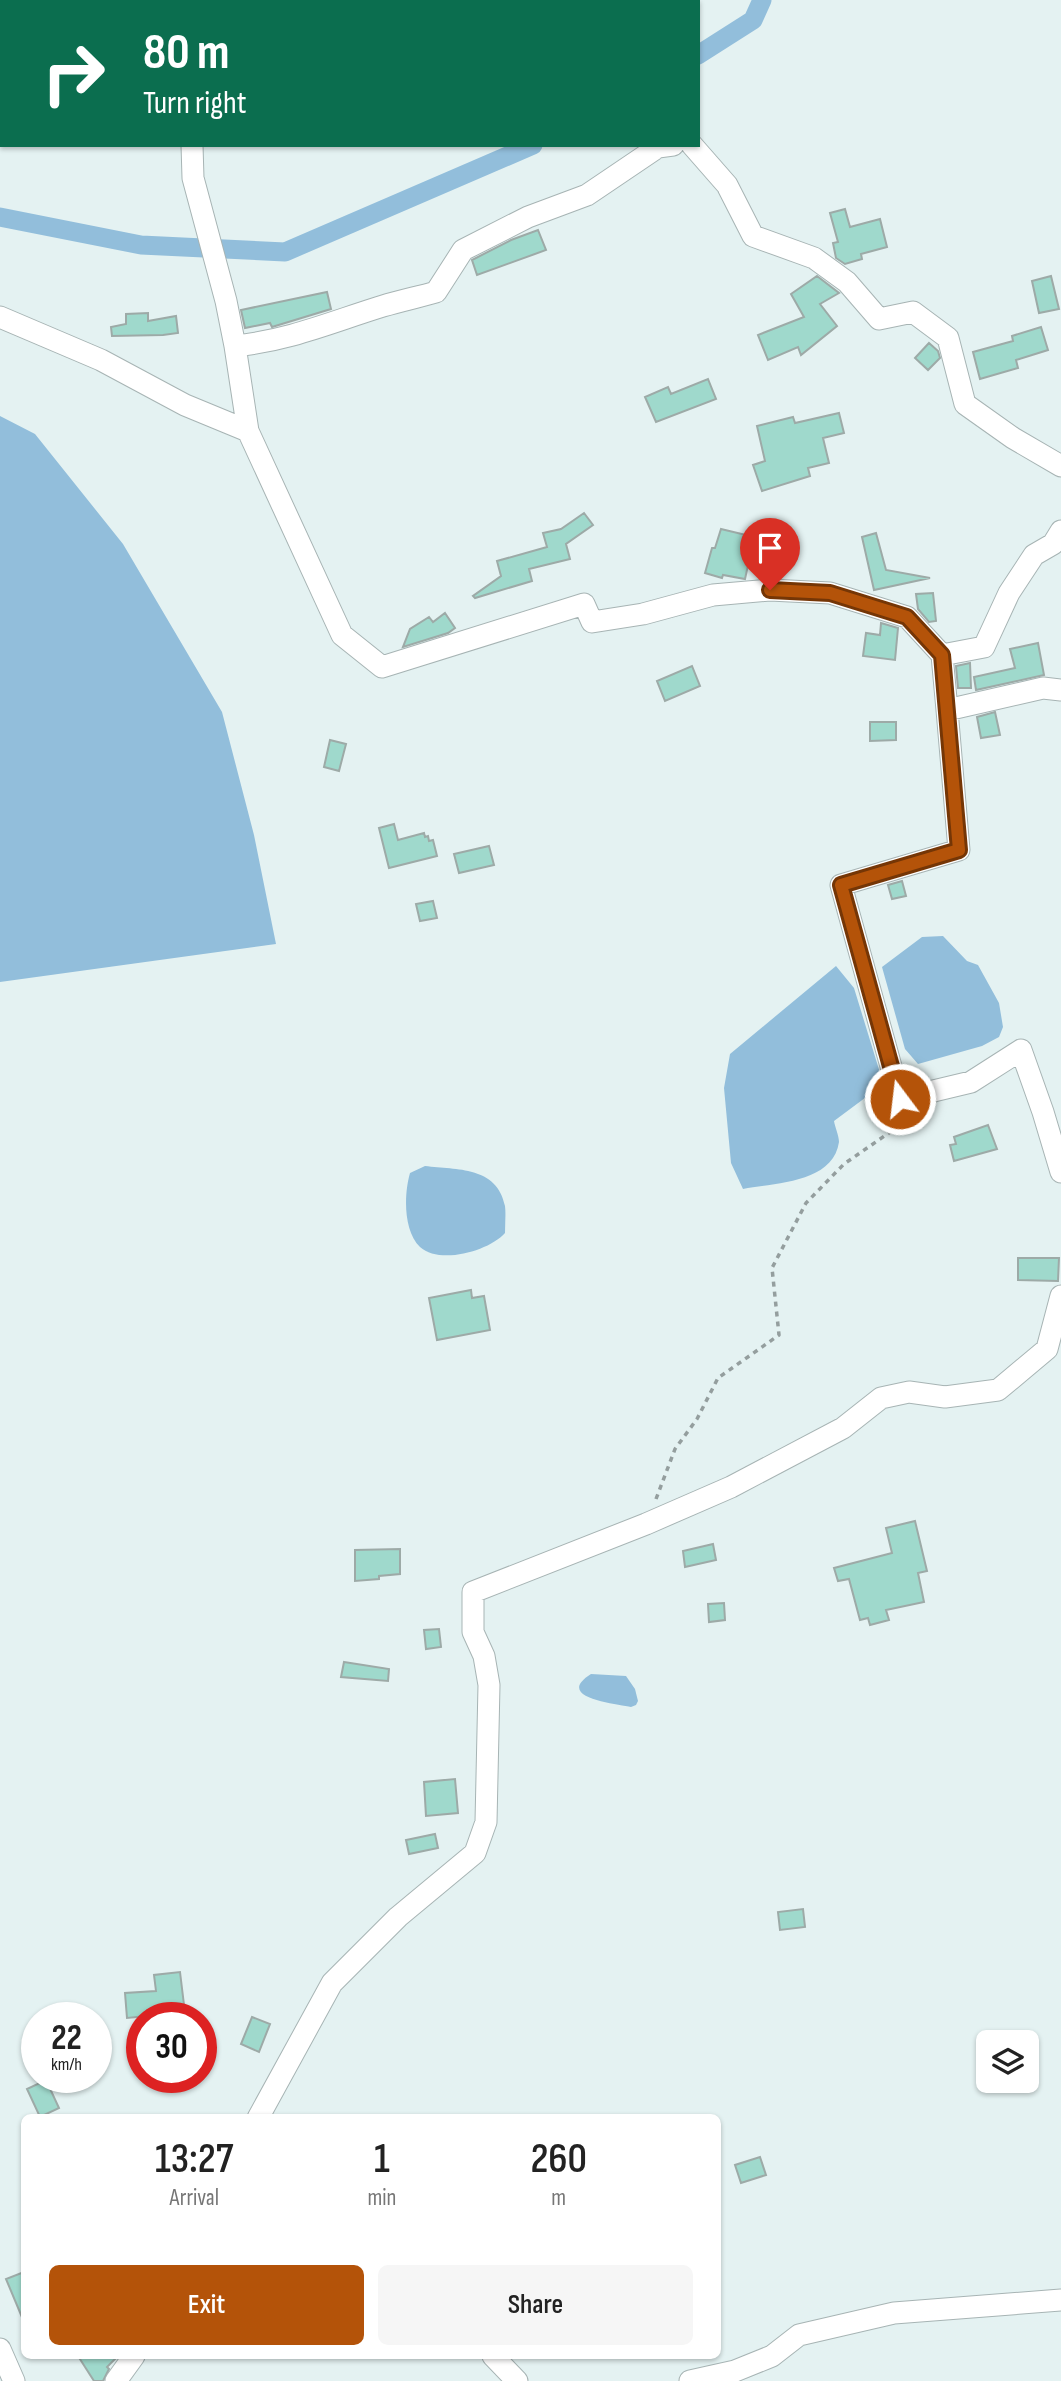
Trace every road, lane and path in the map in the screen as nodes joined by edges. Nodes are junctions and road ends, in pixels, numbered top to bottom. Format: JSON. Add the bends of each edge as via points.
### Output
{"nodes":[{"id":1,"x":192,"y":147,"type":"edge"},
{"id":2,"x":658,"y":147,"type":"edge"},
{"id":3,"x":694,"y":147,"type":"edge"},
{"id":4,"x":0,"y":317,"type":"edge"},
{"id":5,"x":235,"y":346,"type":"junction"},
{"id":6,"x":248,"y":431,"type":"junction"},
{"id":7,"x":1061,"y":466,"type":"edge"},
{"id":8,"x":1061,"y":531,"type":"edge"},
{"id":9,"x":942,"y":655,"type":"junction"},
{"id":10,"x":1061,"y":690,"type":"edge"},
{"id":11,"x":947,"y":709,"type":"junction"},
{"id":12,"x":900,"y":1099,"type":"junction"},
{"id":13,"x":1061,"y":1172,"type":"edge"},
{"id":14,"x":1061,"y":1296,"type":"edge"},
{"id":15,"x":646,"y":1524,"type":"junction"},
{"id":16,"x":260,"y":2114,"type":"edge"},
{"id":17,"x":1061,"y":2300,"type":"edge"},
{"id":18,"x":0,"y":2349,"type":"edge"},
{"id":19,"x":132,"y":2359,"type":"edge"},
{"id":20,"x":496,"y":2359,"type":"edge"},
{"id":21,"x":14,"y":2381,"type":"edge"},
{"id":22,"x":116,"y":2381,"type":"edge"},
{"id":23,"x":517,"y":2381,"type":"edge"},
{"id":24,"x":690,"y":2381,"type":"edge"}],
"edges":[{"from":1,"to":5,"type":"street","via":[[193,178]]},
{"from":2,"to":5,"type":"street","via":[[587,195],[528,217],[463,250],[436,292],[279,340]]},
{"from":3,"to":7,"type":"street","via":[[727,186],[753,236],[814,258],[847,282],[879,319],[913,312],[948,338],[965,404]]},
{"from":4,"to":6,"type":"street"},
{"from":5,"to":6,"type":"street"},
{"from":6,"to":9,"type":"street","via":[[342,635],[382,667],[584,604],[592,622],[713,595],[770,590],[830,593],[907,617]]},
{"from":8,"to":9,"type":"street","via":[[1053,544],[1034,555],[1009,593],[984,647]]},
{"from":9,"to":11,"type":"street"},
{"from":10,"to":11,"type":"street","via":[[1043,688]]},
{"from":11,"to":12,"type":"street","via":[[959,850],[841,885]]},
{"from":12,"to":13,"type":"street","via":[[971,1082],[1021,1050]]},
{"from":12,"to":15,"type":"path","via":[[896,1128],[844,1164],[806,1203],[772,1268],[779,1335],[718,1378],[697,1419],[674,1449]]},
{"from":14,"to":15,"type":"street","via":[[1047,1349],[998,1390],[945,1397],[909,1392],[881,1398],[843,1428],[731,1487]]},
{"from":15,"to":16,"type":"street","via":[[473,1592],[473,1632],[484,1656],[489,1685],[486,1822],[475,1853],[398,1917],[332,1983]]},
{"from":17,"to":24,"type":"street","via":[[894,2313],[799,2335],[772,2356],[735,2371]]},
{"from":18,"to":21,"type":"street"},
{"from":19,"to":22,"type":"street"},
{"from":20,"to":23,"type":"street"}]}
